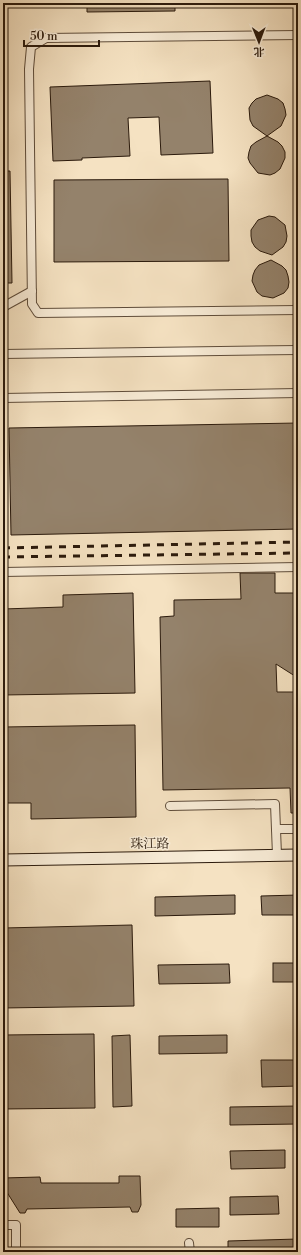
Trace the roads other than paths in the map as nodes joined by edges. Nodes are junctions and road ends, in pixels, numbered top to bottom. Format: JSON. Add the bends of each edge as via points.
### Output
{"nodes":[{"id":1,"x":298,"y":35,"type":"edge"},
{"id":2,"x":32,"y":291,"type":"junction"},
{"id":3,"x":3,"y":307,"type":"edge"},
{"id":4,"x":298,"y":310,"type":"edge"},
{"id":5,"x":298,"y":350,"type":"edge"},
{"id":6,"x":3,"y":354,"type":"edge"},
{"id":7,"x":298,"y":393,"type":"edge"},
{"id":8,"x":3,"y":398,"type":"edge"},
{"id":9,"x":298,"y":567,"type":"edge"},
{"id":10,"x":3,"y":572,"type":"edge"},
{"id":11,"x":170,"y":806,"type":"dead end"},
{"id":12,"x":276,"y":829,"type":"junction"},
{"id":13,"x":298,"y":829,"type":"edge"},
{"id":14,"x":277,"y":855,"type":"junction"},
{"id":15,"x":298,"y":855,"type":"edge"},
{"id":16,"x":3,"y":860,"type":"edge"},
{"id":17,"x":3,"y":1225,"type":"edge"},
{"id":18,"x":190,"y":1243,"type":"dead end"},
{"id":19,"x":16,"y":1252,"type":"edge"},
{"id":20,"x":190,"y":1252,"type":"edge"}],
"edges":[{"from":1,"to":2,"type":"street","via":[[46,38],[31,47],[29,69]]},
{"from":2,"to":3,"type":"street"},
{"from":2,"to":4,"type":"street","via":[[32,304],[38,313]]},
{"from":5,"to":6,"type":"street"},
{"from":7,"to":8,"type":"street"},
{"from":9,"to":10,"type":"street"},
{"from":11,"to":12,"type":"street","via":[[275,804]]},
{"from":12,"to":13,"type":"street"},
{"from":12,"to":14,"type":"street"},
{"from":14,"to":15,"type":"street","name":"珠江路"},
{"from":14,"to":16,"type":"street","name":"珠江路"},
{"from":17,"to":19,"type":"street","via":[[16,1224]]},
{"from":18,"to":20,"type":"street"}]}
